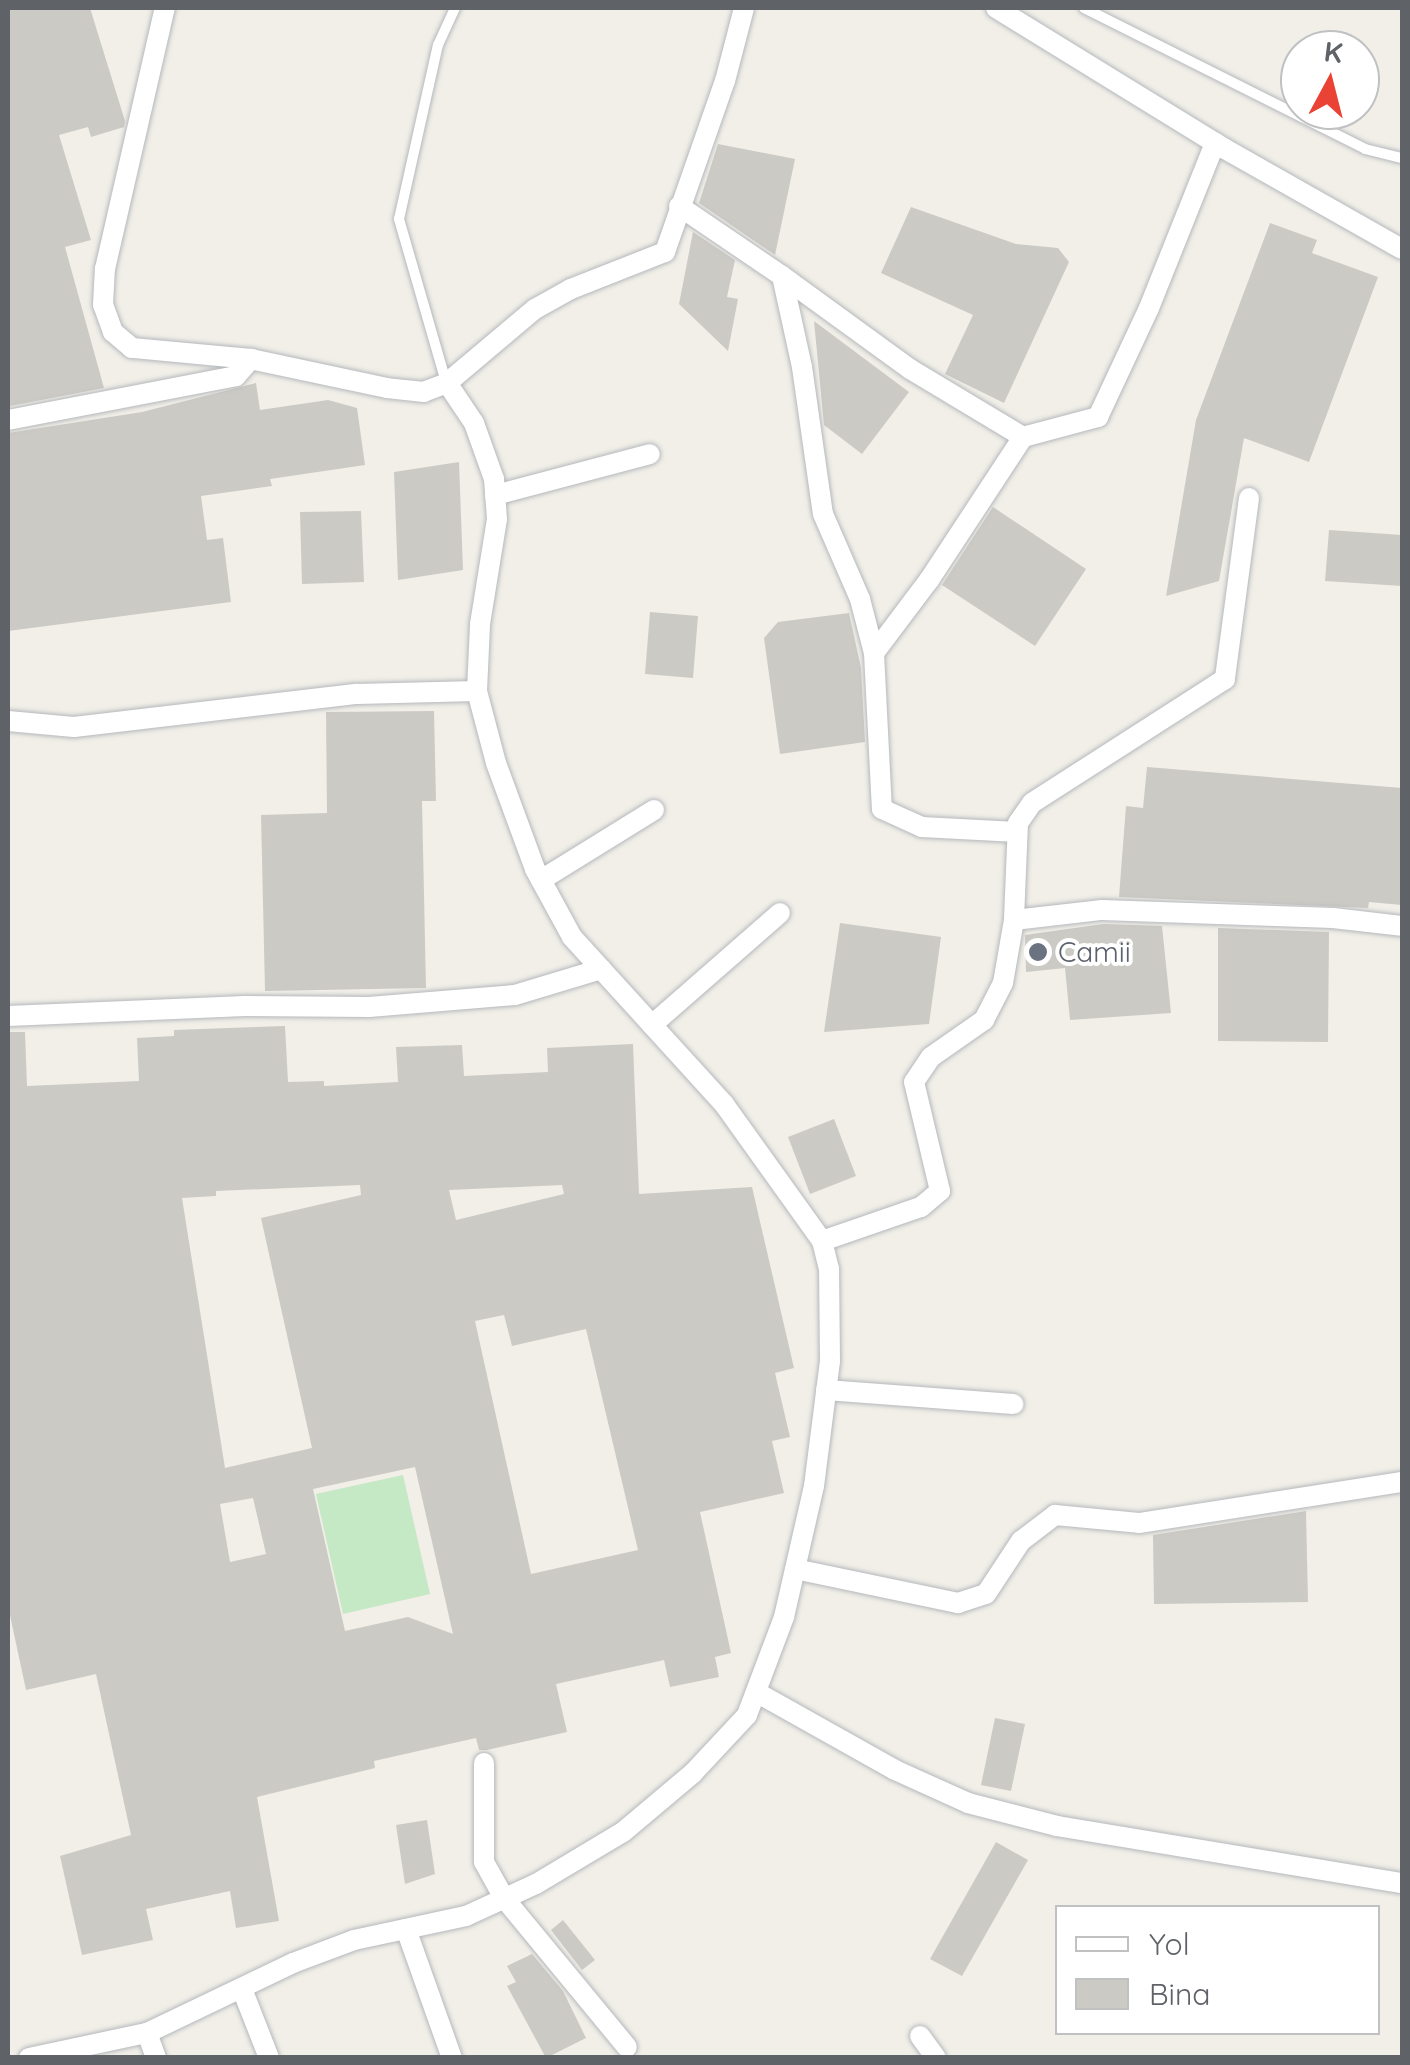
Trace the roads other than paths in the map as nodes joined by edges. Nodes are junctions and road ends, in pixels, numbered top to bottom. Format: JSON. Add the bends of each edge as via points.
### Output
{"nodes":[{"id":1,"x":165,"y":8,"type":"edge"},
{"id":2,"x":454,"y":8,"type":"edge"},
{"id":3,"x":744,"y":8,"type":"edge"},
{"id":4,"x":996,"y":8,"type":"edge"},
{"id":5,"x":1084,"y":8,"type":"edge"},
{"id":6,"x":1215,"y":142,"type":"junction"},
{"id":7,"x":1402,"y":158,"type":"edge"},
{"id":8,"x":679,"y":206,"type":"junction"},
{"id":9,"x":1402,"y":249,"type":"edge"},
{"id":10,"x":782,"y":276,"type":"junction"},
{"id":11,"x":251,"y":359,"type":"junction"},
{"id":12,"x":446,"y":383,"type":"junction"},
{"id":13,"x":8,"y":420,"type":"edge"},
{"id":14,"x":1022,"y":437,"type":"junction"},
{"id":15,"x":650,"y":454,"type":"dead end"},
{"id":16,"x":495,"y":496,"type":"junction"},
{"id":17,"x":1249,"y":498,"type":"dead end"},
{"id":18,"x":874,"y":653,"type":"junction"},
{"id":19,"x":477,"y":690,"type":"junction"},
{"id":20,"x":8,"y":721,"type":"edge"},
{"id":21,"x":654,"y":810,"type":"dead end"},
{"id":22,"x":1017,"y":832,"type":"junction"},
{"id":23,"x":541,"y":880,"type":"junction"},
{"id":24,"x":780,"y":913,"type":"dead end"},
{"id":25,"x":1014,"y":920,"type":"junction"},
{"id":26,"x":1402,"y":926,"type":"edge"},
{"id":27,"x":601,"y":968,"type":"junction"},
{"id":28,"x":8,"y":1016,"type":"edge"},
{"id":29,"x":652,"y":1025,"type":"junction"},
{"id":30,"x":822,"y":1241,"type":"junction"},
{"id":31,"x":826,"y":1390,"type":"junction"},
{"id":32,"x":1012,"y":1404,"type":"dead end"},
{"id":33,"x":1402,"y":1482,"type":"edge"},
{"id":34,"x":795,"y":1569,"type":"junction"},
{"id":35,"x":756,"y":1692,"type":"junction"},
{"id":36,"x":484,"y":1762,"type":"dead end"},
{"id":37,"x":1402,"y":1883,"type":"edge"},
{"id":38,"x":504,"y":1898,"type":"junction"},
{"id":39,"x":406,"y":1929,"type":"junction"},
{"id":40,"x":242,"y":1989,"type":"junction"},
{"id":41,"x":147,"y":2034,"type":"junction"},
{"id":42,"x":920,"y":2036,"type":"dead end"},
{"id":43,"x":627,"y":2047,"type":"dead end"},
{"id":44,"x":32,"y":2057,"type":"edge"},
{"id":45,"x":156,"y":2058,"type":"edge"},
{"id":46,"x":269,"y":2058,"type":"edge"},
{"id":47,"x":452,"y":2058,"type":"edge"},
{"id":48,"x":936,"y":2058,"type":"edge"}],
"edges":[{"from":1,"to":11,"type":"street","via":[[105,269],[103,305],[113,332],[132,348]]},
{"from":2,"to":12,"type":"lane","via":[[438,45],[399,220]]},
{"from":3,"to":8,"type":"street"},
{"from":4,"to":6,"type":"street"},
{"from":5,"to":7,"type":"lane","via":[[1365,148]]},
{"from":6,"to":9,"type":"street"},
{"from":6,"to":14,"type":"street","via":[[1098,417]]},
{"from":8,"to":10,"type":"street"},
{"from":8,"to":12,"type":"street","via":[[665,252],[571,288]]},
{"from":10,"to":14,"type":"street","via":[[910,368]]},
{"from":10,"to":18,"type":"street","via":[[823,514],[860,600]]},
{"from":11,"to":12,"type":"street","via":[[388,388],[424,392]]},
{"from":11,"to":13,"type":"street","via":[[236,376]]},
{"from":12,"to":16,"type":"street","via":[[474,424]]},
{"from":14,"to":18,"type":"street"},
{"from":15,"to":16,"type":"street"},
{"from":16,"to":19,"type":"street"},
{"from":17,"to":22,"type":"street","via":[[1225,679],[1032,803]]},
{"from":18,"to":22,"type":"street","via":[[882,810],[922,827]]},
{"from":19,"to":20,"type":"street","via":[[357,694],[74,727]]},
{"from":19,"to":23,"type":"street","via":[[496,763]]},
{"from":21,"to":23,"type":"street"},
{"from":22,"to":25,"type":"street"},
{"from":23,"to":27,"type":"street","via":[[572,938]]},
{"from":24,"to":29,"type":"street"},
{"from":25,"to":26,"type":"street","via":[[1102,910]]},
{"from":25,"to":30,"type":"street","via":[[1003,984],[984,1020],[931,1058],[914,1082],[940,1191],[922,1207]]},
{"from":27,"to":28,"type":"street","via":[[515,994],[369,1006]]},
{"from":27,"to":29,"type":"street"},
{"from":29,"to":30,"type":"street","via":[[724,1104]]},
{"from":30,"to":31,"type":"street","via":[[829,1269]]},
{"from":31,"to":32,"type":"street"},
{"from":31,"to":34,"type":"street"},
{"from":33,"to":34,"type":"street","via":[[1140,1524],[1055,1514],[1021,1542],[986,1594],[958,1603]]},
{"from":34,"to":35,"type":"street"},
{"from":35,"to":37,"type":"street","via":[[968,1803],[1057,1826]]},
{"from":35,"to":38,"type":"street","via":[[747,1715],[694,1774],[623,1832]]},
{"from":36,"to":38,"type":"street","via":[[484,1862]]},
{"from":38,"to":39,"type":"street","via":[[466,1916]]},
{"from":38,"to":43,"type":"street"},
{"from":39,"to":40,"type":"street","via":[[354,1940]]},
{"from":39,"to":47,"type":"street"},
{"from":40,"to":41,"type":"street"},
{"from":40,"to":46,"type":"street"},
{"from":41,"to":44,"type":"street"},
{"from":41,"to":45,"type":"street"},
{"from":42,"to":48,"type":"street"}]}
